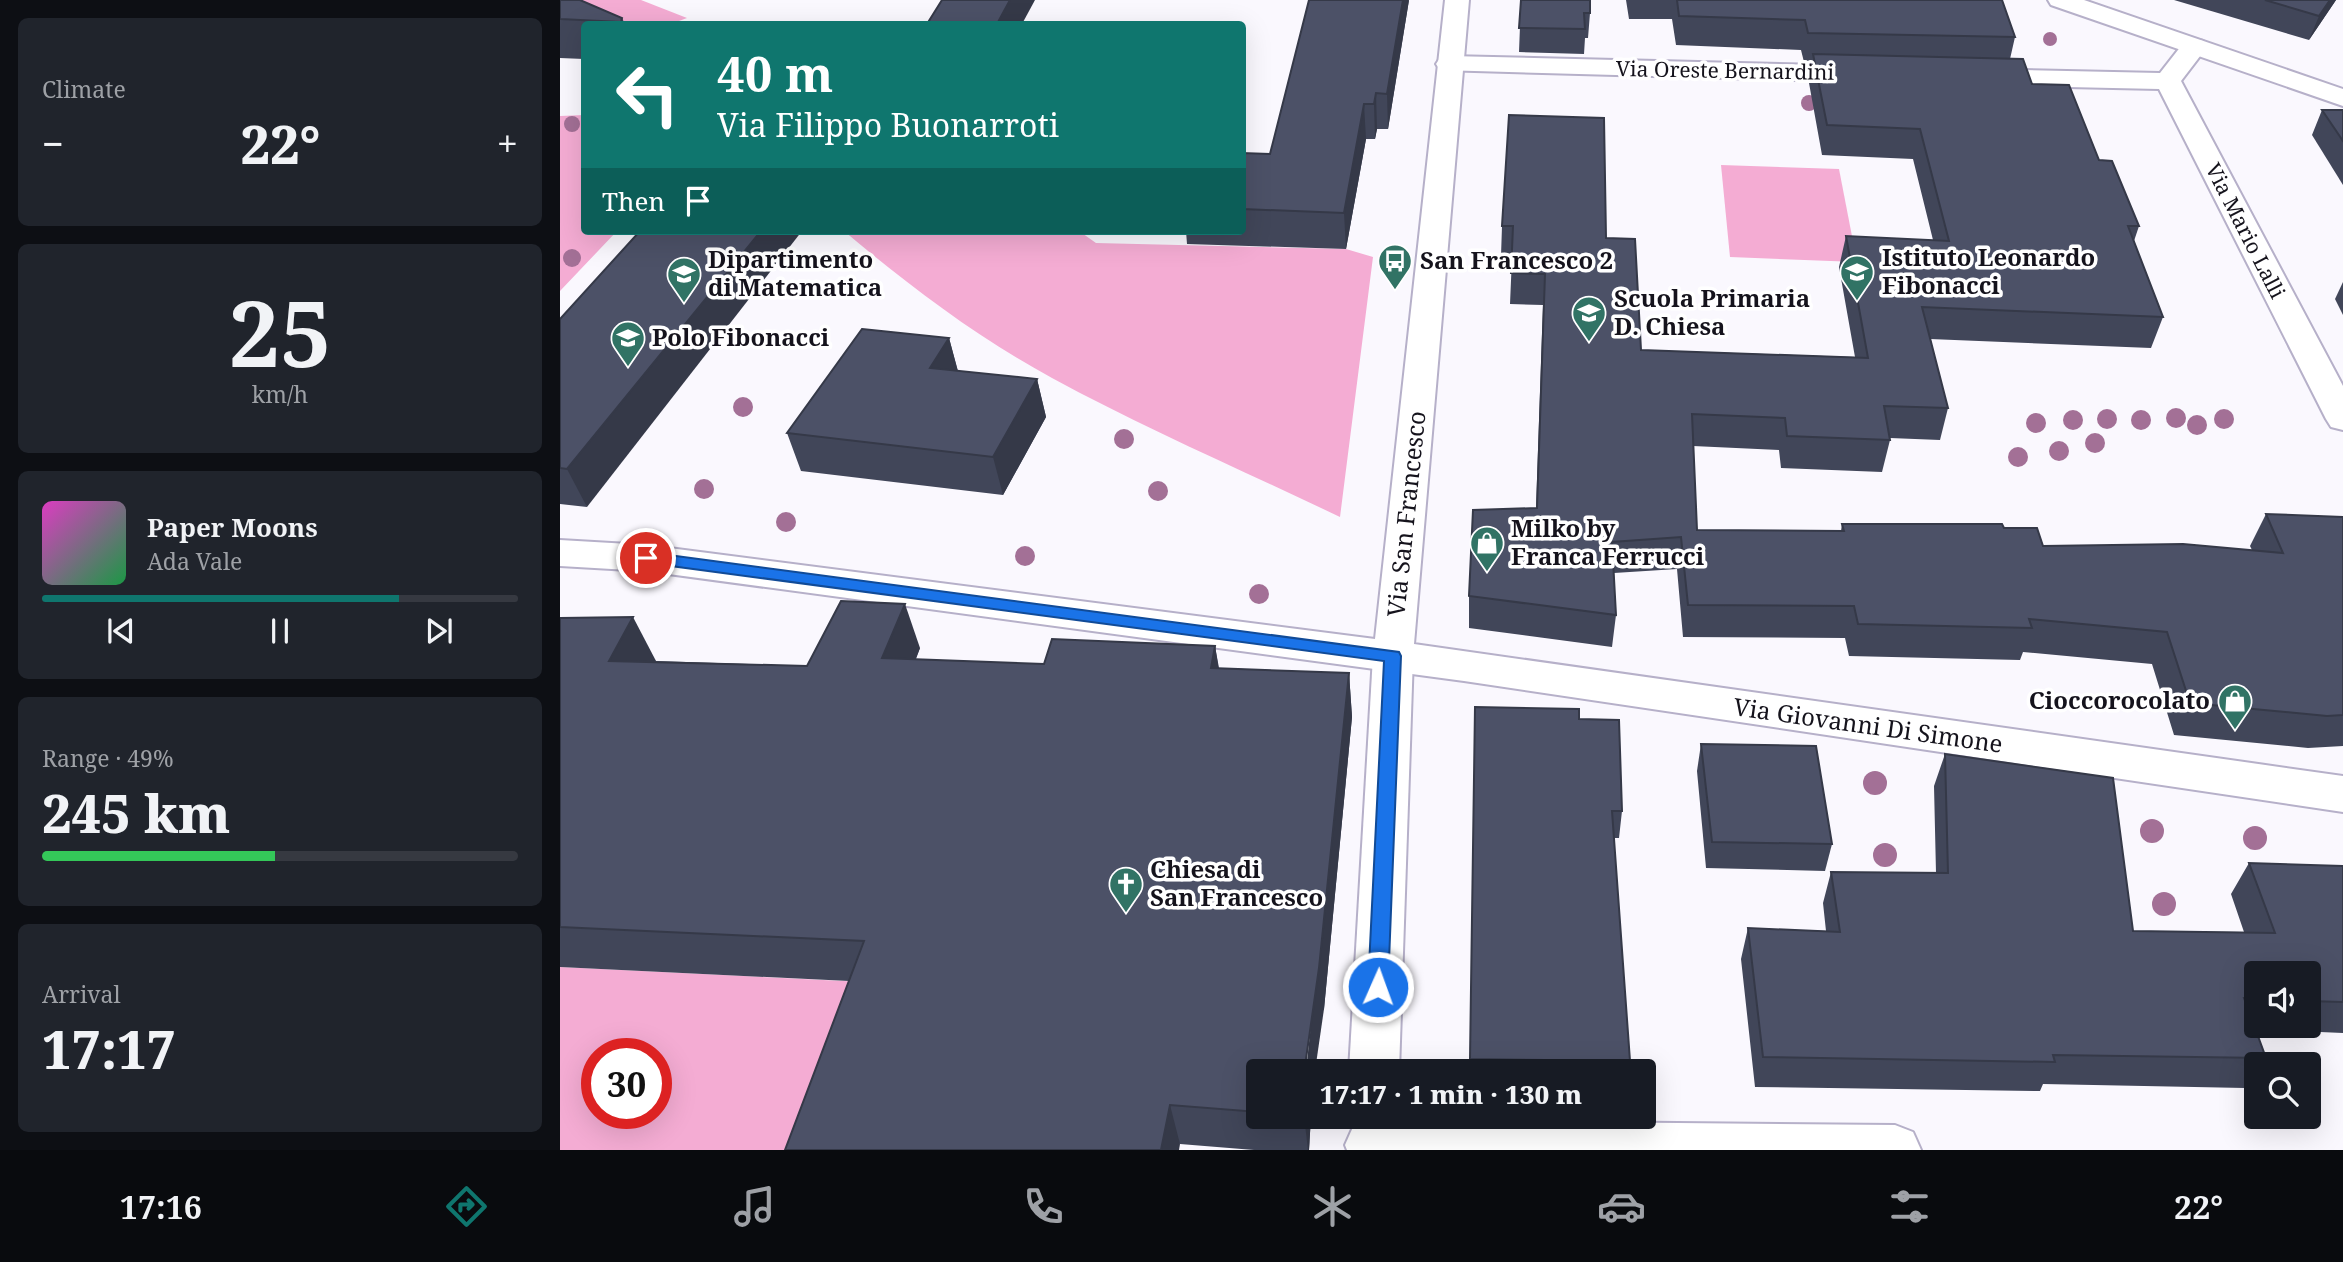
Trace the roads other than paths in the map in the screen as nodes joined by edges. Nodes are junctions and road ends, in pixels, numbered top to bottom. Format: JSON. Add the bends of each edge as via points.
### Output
{"nodes":[{"id":1,"x":1457,"y":0,"type":"edge"},
{"id":2,"x":2060,"y":0,"type":"edge"},
{"id":3,"x":2194,"y":47,"type":"junction"},
{"id":4,"x":1449,"y":64,"type":"junction"},
{"id":5,"x":1892,"y":75,"type":"edge"},
{"id":6,"x":1948,"y":76,"type":"edge"},
{"id":7,"x":2168,"y":82,"type":"junction"},
{"id":8,"x":2343,"y":98,"type":"edge"},
{"id":9,"x":2343,"y":419,"type":"edge"},
{"id":10,"x":560,"y":553,"type":"edge"},
{"id":11,"x":1393,"y":656,"type":"junction"},
{"id":12,"x":2343,"y":794,"type":"edge"},
{"id":13,"x":1375,"y":1059,"type":"edge"},
{"id":14,"x":1372,"y":1137,"type":"edge"},
{"id":15,"x":1895,"y":1150,"type":"edge"}],
"edges":[{"from":1,"to":4,"type":"street","name":"Via San Francesco"},
{"from":2,"to":3,"type":"street"},
{"from":3,"to":7,"type":"street"},
{"from":3,"to":8,"type":"street"},
{"from":4,"to":5,"type":"street","name":"Via Oreste Bernardini"},
{"from":4,"to":11,"type":"street","name":"Via San Francesco"},
{"from":6,"to":7,"type":"street"},
{"from":7,"to":9,"type":"street","name":"Via Mario Lalli"},
{"from":10,"to":11,"type":"street","name":"Via Giovanni Di Simone","via":[[646,558]]},
{"from":11,"to":12,"type":"street","name":"Via Giovanni Di Simone"},
{"from":11,"to":13,"type":"street","name":"Via San Francesco"},
{"from":14,"to":15,"type":"street"}]}
